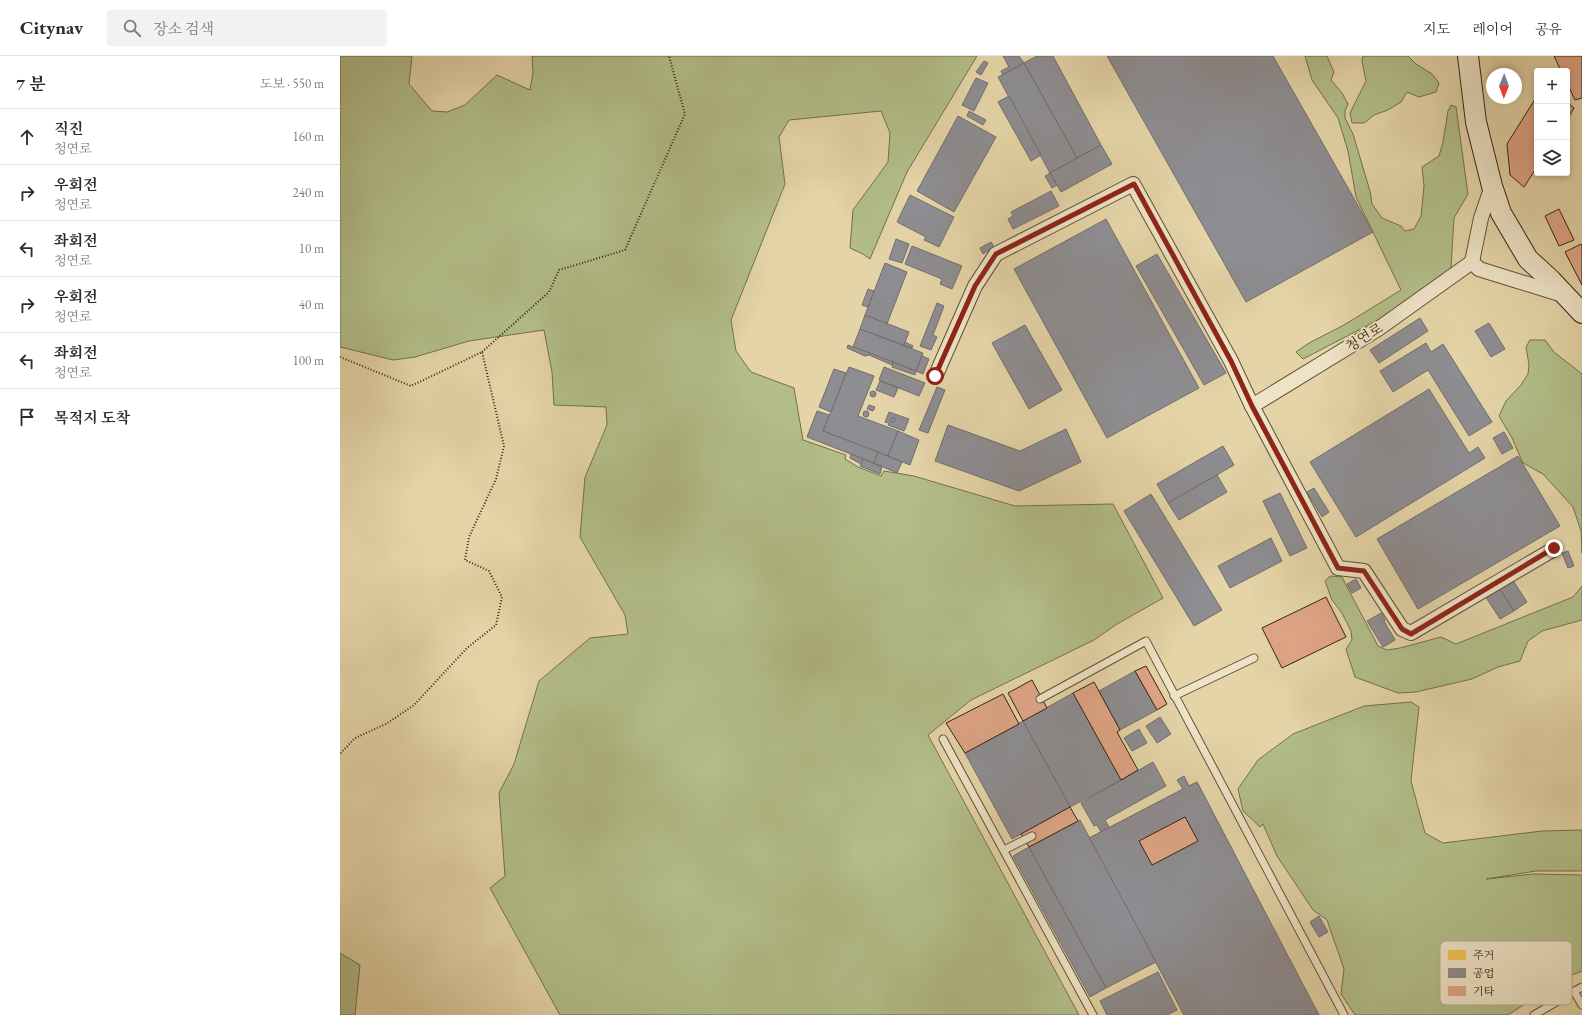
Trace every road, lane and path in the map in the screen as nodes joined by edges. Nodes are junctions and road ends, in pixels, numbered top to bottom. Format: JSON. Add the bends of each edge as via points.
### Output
{"nodes":[{"id":1,"x":669,"y":56,"type":"edge"},
{"id":2,"x":1468,"y":56,"type":"edge"},
{"id":3,"x":1492,"y":186,"type":"junction"},
{"id":4,"x":1472,"y":262,"type":"junction"},
{"id":5,"x":1577,"y":307,"type":"edge"},
{"id":6,"x":482,"y":352,"type":"junction"},
{"id":7,"x":340,"y":357,"type":"edge"},
{"id":8,"x":935,"y":376,"type":"dead end"},
{"id":9,"x":1252,"y":406,"type":"junction"},
{"id":10,"x":1554,"y":548,"type":"dead end"},
{"id":11,"x":1254,"y":658,"type":"dead end"},
{"id":12,"x":1174,"y":696,"type":"junction"},
{"id":13,"x":1040,"y":699,"type":"dead end"},
{"id":14,"x":943,"y":739,"type":"dead end"},
{"id":15,"x":340,"y":754,"type":"edge"},
{"id":16,"x":1032,"y":836,"type":"dead end"},
{"id":17,"x":1004,"y":850,"type":"junction"},
{"id":18,"x":1582,"y":987,"type":"edge"},
{"id":19,"x":1574,"y":991,"type":"joint"},
{"id":20,"x":1551,"y":1005,"type":"edge"},
{"id":21,"x":1582,"y":1005,"type":"edge"},
{"id":22,"x":1093,"y":1015,"type":"edge"},
{"id":23,"x":1344,"y":1015,"type":"edge"},
{"id":24,"x":1534,"y":1015,"type":"edge"}],
"edges":[{"from":1,"to":6,"type":"path","via":[[685,114],[625,250],[559,270],[549,292]]},
{"from":2,"to":3,"type":"main road","via":[[1476,122]]},
{"from":3,"to":4,"type":"street","via":[[1481,218]]},
{"from":3,"to":5,"type":"main road","via":[[1502,212],[1528,259]]},
{"from":4,"to":5,"type":"street","via":[[1479,269]]},
{"from":4,"to":9,"type":"street","name":"청연로","via":[[1378,329]]},
{"from":6,"to":7,"type":"path","via":[[411,386]]},
{"from":6,"to":15,"type":"path","via":[[504,446],[496,479],[469,537],[465,560],[490,571],[502,597],[496,625],[467,648],[414,705],[386,724],[355,738]]},
{"from":8,"to":9,"type":"street","via":[[975,286],[996,254],[1134,184],[1231,361]]},
{"from":9,"to":10,"type":"street","via":[[1338,568],[1364,571],[1402,629],[1411,634]]},
{"from":11,"to":12,"type":"lane"},
{"from":12,"to":13,"type":"lane","via":[[1146,641]]},
{"from":12,"to":23,"type":"lane"},
{"from":14,"to":17,"type":"lane"},
{"from":16,"to":17,"type":"lane"},
{"from":17,"to":22,"type":"lane"},
{"from":18,"to":19,"type":"lane"},
{"from":19,"to":21,"type":"lane"},
{"from":20,"to":24,"type":"lane"}]}
